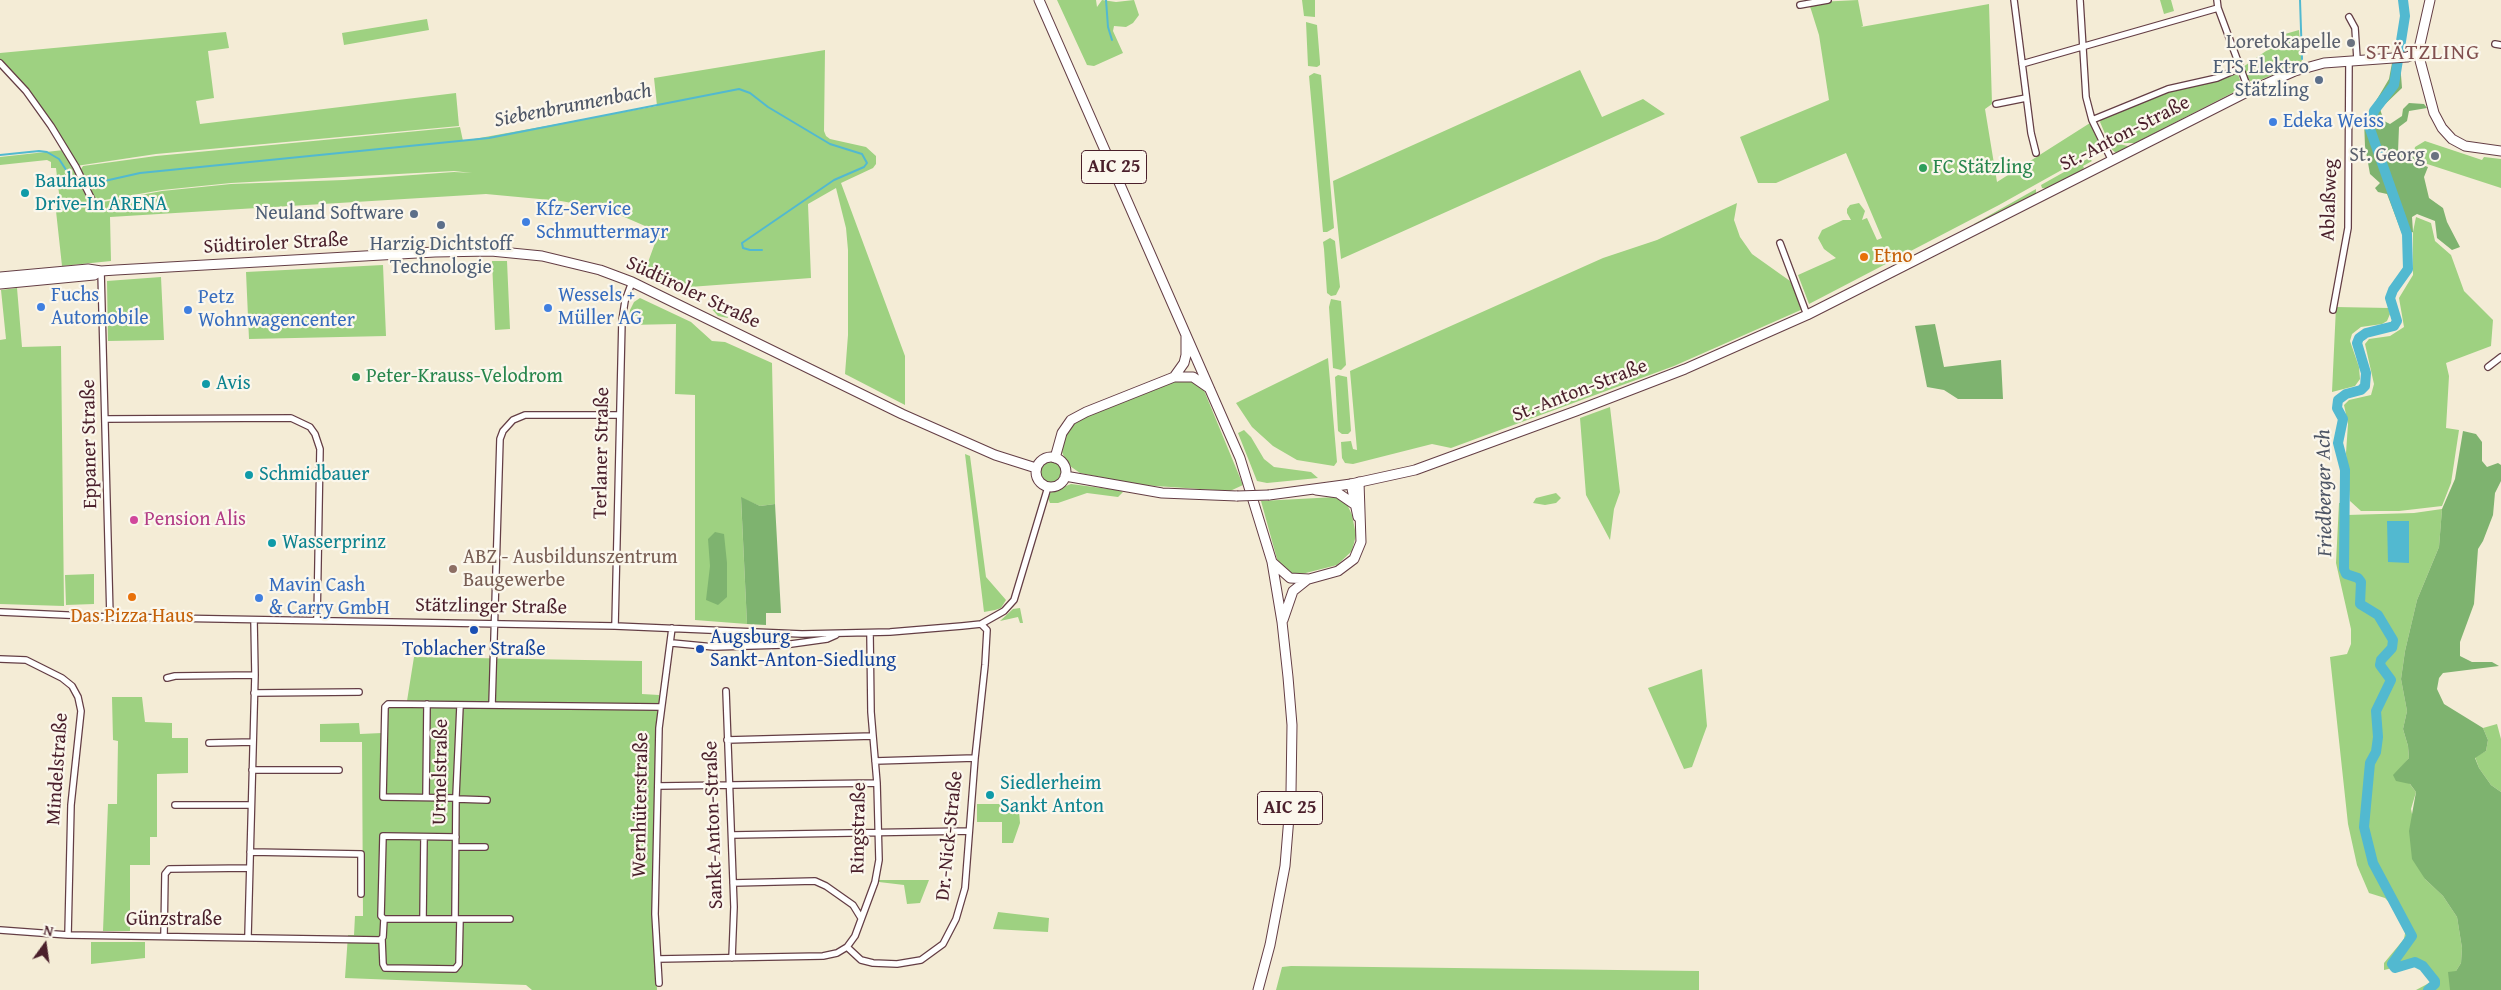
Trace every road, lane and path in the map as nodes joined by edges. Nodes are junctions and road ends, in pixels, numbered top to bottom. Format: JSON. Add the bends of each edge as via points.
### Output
{"nodes":[{"id":1,"x":1039,"y":0,"type":"edge"},
{"id":2,"x":1828,"y":0,"type":"edge"},
{"id":3,"x":2014,"y":0,"type":"edge"},
{"id":4,"x":2080,"y":0,"type":"edge"},
{"id":5,"x":2218,"y":0,"type":"edge"},
{"id":6,"x":2430,"y":0,"type":"edge"},
{"id":7,"x":1800,"y":5,"type":"dead end"},
{"id":8,"x":2218,"y":8,"type":"junction"},
{"id":9,"x":2349,"y":17,"type":"dead end"},
{"id":10,"x":2084,"y":47,"type":"junction"},
{"id":11,"x":2418,"y":53,"type":"junction"},
{"id":12,"x":2353,"y":60,"type":"junction"},
{"id":13,"x":0,"y":63,"type":"edge"},
{"id":14,"x":2022,"y":64,"type":"junction"},
{"id":15,"x":2240,"y":68,"type":"junction"},
{"id":16,"x":2249,"y":90,"type":"junction"},
{"id":17,"x":2026,"y":98,"type":"junction"},
{"id":18,"x":1996,"y":104,"type":"dead end"},
{"id":19,"x":2092,"y":120,"type":"junction"},
{"id":20,"x":2501,"y":151,"type":"edge"},
{"id":21,"x":2036,"y":153,"type":"dead end"},
{"id":22,"x":2112,"y":161,"type":"junction"},
{"id":23,"x":93,"y":202,"type":"dead end"},
{"id":24,"x":1780,"y":243,"type":"dead end"},
{"id":25,"x":102,"y":271,"type":"junction"},
{"id":26,"x":0,"y":278,"type":"edge"},
{"id":27,"x":632,"y":282,"type":"junction"},
{"id":28,"x":0,"y":284,"type":"edge"},
{"id":29,"x":2333,"y":310,"type":"dead end"},
{"id":30,"x":1807,"y":315,"type":"junction"},
{"id":31,"x":1186,"y":334,"type":"junction"},
{"id":32,"x":2501,"y":357,"type":"edge"},
{"id":33,"x":2488,"y":367,"type":"dead end"},
{"id":34,"x":1174,"y":377,"type":"junction"},
{"id":35,"x":1212,"y":389,"type":"junction"},
{"id":36,"x":619,"y":415,"type":"junction"},
{"id":37,"x":106,"y":419,"type":"junction"},
{"id":38,"x":1054,"y":458,"type":"junction"},
{"id":39,"x":1036,"y":468,"type":"junction"},
{"id":40,"x":1065,"y":476,"type":"junction"},
{"id":41,"x":1359,"y":482,"type":"junction"},
{"id":42,"x":1048,"y":487,"type":"junction"},
{"id":43,"x":1316,"y":490,"type":"junction"},
{"id":44,"x":1354,"y":504,"type":"junction"},
{"id":45,"x":1362,"y":529,"type":"junction"},
{"id":46,"x":1272,"y":562,"type":"junction"},
{"id":47,"x":1309,"y":579,"type":"junction"},
{"id":48,"x":0,"y":612,"type":"edge"},
{"id":49,"x":110,"y":617,"type":"junction"},
{"id":50,"x":254,"y":620,"type":"junction"},
{"id":51,"x":317,"y":620,"type":"junction"},
{"id":52,"x":1282,"y":622,"type":"junction"},
{"id":53,"x":495,"y":624,"type":"junction"},
{"id":54,"x":981,"y":624,"type":"junction"},
{"id":55,"x":615,"y":626,"type":"junction"},
{"id":56,"x":672,"y":628,"type":"junction"},
{"id":57,"x":870,"y":633,"type":"junction"},
{"id":58,"x":802,"y":634,"type":"junction"},
{"id":59,"x":837,"y":634,"type":"junction"},
{"id":60,"x":802,"y":642,"type":"junction"},
{"id":61,"x":672,"y":643,"type":"junction"},
{"id":62,"x":0,"y":659,"type":"edge"},
{"id":63,"x":255,"y":675,"type":"junction"},
{"id":64,"x":168,"y":678,"type":"dead end"},
{"id":65,"x":726,"y":691,"type":"dead end"},
{"id":66,"x":359,"y":692,"type":"dead end"},
{"id":67,"x":254,"y":693,"type":"junction"},
{"id":68,"x":427,"y":704,"type":"junction"},
{"id":69,"x":492,"y":705,"type":"junction"},
{"id":70,"x":460,"y":706,"type":"junction"},
{"id":71,"x":660,"y":707,"type":"junction"},
{"id":72,"x":873,"y":736,"type":"junction"},
{"id":73,"x":727,"y":740,"type":"junction"},
{"id":74,"x":253,"y":742,"type":"junction"},
{"id":75,"x":209,"y":743,"type":"dead end"},
{"id":76,"x":975,"y":758,"type":"junction"},
{"id":77,"x":875,"y":761,"type":"junction"},
{"id":78,"x":252,"y":770,"type":"junction"},
{"id":79,"x":339,"y":770,"type":"dead end"},
{"id":80,"x":877,"y":783,"type":"junction"},
{"id":81,"x":730,"y":785,"type":"junction"},
{"id":82,"x":659,"y":786,"type":"junction"},
{"id":83,"x":426,"y":797,"type":"junction"},
{"id":84,"x":456,"y":799,"type":"junction"},
{"id":85,"x":487,"y":800,"type":"dead end"},
{"id":86,"x":175,"y":805,"type":"dead end"},
{"id":87,"x":251,"y":805,"type":"junction"},
{"id":88,"x":970,"y":831,"type":"junction"},
{"id":89,"x":879,"y":832,"type":"junction"},
{"id":90,"x":732,"y":835,"type":"junction"},
{"id":91,"x":424,"y":837,"type":"junction"},
{"id":92,"x":456,"y":837,"type":"junction"},
{"id":93,"x":456,"y":847,"type":"junction"},
{"id":94,"x":485,"y":847,"type":"dead end"},
{"id":95,"x":250,"y":852,"type":"junction"},
{"id":96,"x":249,"y":868,"type":"junction"},
{"id":97,"x":733,"y":883,"type":"junction"},
{"id":98,"x":361,"y":894,"type":"dead end"},
{"id":99,"x":853,"y":905,"type":"junction"},
{"id":100,"x":866,"y":905,"type":"junction"},
{"id":101,"x":861,"y":918,"type":"junction"},
{"id":102,"x":423,"y":919,"type":"junction"},
{"id":103,"x":458,"y":919,"type":"junction"},
{"id":104,"x":510,"y":919,"type":"dead end"},
{"id":105,"x":384,"y":920,"type":"junction"},
{"id":106,"x":0,"y":930,"type":"edge"},
{"id":107,"x":68,"y":935,"type":"junction"},
{"id":108,"x":164,"y":936,"type":"junction"},
{"id":109,"x":248,"y":936,"type":"junction"},
{"id":110,"x":382,"y":939,"type":"junction"},
{"id":111,"x":847,"y":948,"type":"junction"},
{"id":112,"x":732,"y":958,"type":"junction"},
{"id":113,"x":658,"y":959,"type":"junction"},
{"id":114,"x":659,"y":984,"type":"dead end"},
{"id":115,"x":1258,"y":990,"type":"edge"}],
"edges":[{"from":1,"to":31,"type":"main road","number":"AIC 25"},
{"from":2,"to":7,"type":"street"},
{"from":3,"to":14,"type":"street"},
{"from":4,"to":10,"type":"street"},
{"from":5,"to":8,"type":"street"},
{"from":6,"to":11,"type":"main road"},
{"from":8,"to":10,"type":"street"},
{"from":8,"to":15,"type":"street"},
{"from":9,"to":12,"type":"street","name":"Ablaßweg","via":[[2355,28]]},
{"from":10,"to":14,"type":"street"},
{"from":10,"to":19,"type":"street","via":[[2086,97]]},
{"from":11,"to":12,"type":"main road","name":"St.-Anton-Straße"},
{"from":11,"to":20,"type":"main road","via":[[2434,113],[2442,128],[2465,146]]},
{"from":12,"to":16,"type":"main road","name":"St.-Anton-Straße","via":[[2295,71]]},
{"from":12,"to":29,"type":"street","name":"Ablaßweg","via":[[2348,228]]},
{"from":13,"to":23,"type":"street","via":[[45,116],[76,166]]},
{"from":14,"to":17,"type":"street"},
{"from":15,"to":16,"type":"street"},
{"from":15,"to":19,"type":"street","via":[[2217,78],[2168,89]]},
{"from":16,"to":22,"type":"main road","name":"St.-Anton-Straße"},
{"from":17,"to":18,"type":"street"},
{"from":17,"to":21,"type":"street"},
{"from":19,"to":22,"type":"street"},
{"from":22,"to":30,"type":"main road","name":"St.-Anton-Straße"},
{"from":24,"to":30,"type":"street","via":[[1794,273]]},
{"from":25,"to":26,"type":"main road","name":"Südtiroler Straße","via":[[88,269]]},
{"from":25,"to":27,"type":"main road","name":"Südtiroler Straße","via":[[491,251],[566,261]]},
{"from":25,"to":28,"type":"main road","name":"Südtiroler Straße","via":[[94,275]]},
{"from":25,"to":37,"type":"street","name":"Eppaner Straße"},
{"from":27,"to":36,"type":"street","name":"Terlaner Straße","via":[[622,320]]},
{"from":27,"to":39,"type":"main road","name":"Südtiroler Straße","via":[[902,414],[995,455]]},
{"from":30,"to":41,"type":"main road","name":"St.-Anton-Straße","via":[[1685,369],[1514,435],[1415,470]]},
{"from":31,"to":34,"type":"main road","via":[[1184,363]]},
{"from":31,"to":35,"type":"main road","number":"AIC 25"},
{"from":32,"to":33,"type":"street"},
{"from":34,"to":35,"type":"main road","via":[[1193,377]]},
{"from":34,"to":38,"type":"main road","via":[[1071,420],[1062,433]]},
{"from":35,"to":46,"type":"main road","number":"AIC 25","via":[[1240,458]]},
{"from":36,"to":53,"type":"street","via":[[525,415],[512,420],[502,431]]},
{"from":36,"to":55,"type":"street","name":"Terlaner Straße"},
{"from":37,"to":49,"type":"street","name":"Eppaner Straße"},
{"from":37,"to":51,"type":"street","via":[[291,418],[310,427],[320,448]]},
{"from":38,"to":39,"type":"main road","via":[[1043,460]]},
{"from":38,"to":40,"type":"main road","via":[[1064,465]]},
{"from":39,"to":42,"type":"main road","via":[[1038,479]]},
{"from":40,"to":42,"type":"main road","via":[[1058,485]]},
{"from":40,"to":43,"type":"main road","bridge":true,"via":[[1170,493],[1237,496]]},
{"from":41,"to":43,"type":"main road","name":"St.-Anton-Straße"},
{"from":41,"to":44,"type":"main road"},
{"from":41,"to":45,"type":"main road"},
{"from":42,"to":54,"type":"street","name":"Stätzlinger Straße","via":[[1018,591],[1009,605]]},
{"from":43,"to":44,"type":"main road","via":[[1338,493]]},
{"from":44,"to":45,"type":"main road"},
{"from":45,"to":47,"type":"main road","via":[[1354,559],[1338,572]]},
{"from":46,"to":47,"type":"main road","via":[[1290,578]]},
{"from":46,"to":52,"type":"main road","number":"AIC 25"},
{"from":47,"to":52,"type":"main road","via":[[1293,591]]},
{"from":48,"to":49,"type":"street","name":"Stätzlinger Straße"},
{"from":49,"to":50,"type":"street","name":"Stätzlinger Straße"},
{"from":50,"to":51,"type":"street","name":"Stätzlinger Straße"},
{"from":50,"to":63,"type":"street"},
{"from":51,"to":53,"type":"street","name":"Stätzlinger Straße"},
{"from":52,"to":115,"type":"main road","number":"AIC 25","via":[[1292,725],[1291,792],[1285,866]]},
{"from":53,"to":55,"type":"street","name":"Stätzlinger Straße"},
{"from":53,"to":69,"type":"street"},
{"from":54,"to":57,"type":"street","name":"Stätzlinger Straße"},
{"from":54,"to":76,"type":"street","name":"Dr.-Nick-Straße","via":[[987,630],[987,640]]},
{"from":55,"to":56,"type":"street","name":"Stätzlinger Straße"},
{"from":56,"to":58,"type":"street","name":"Stätzlinger Straße"},
{"from":56,"to":61,"type":"street","name":"Wernhüterstraße"},
{"from":57,"to":59,"type":"street","name":"Stätzlinger Straße"},
{"from":57,"to":72,"type":"street","name":"Ringstraße"},
{"from":58,"to":59,"type":"street","name":"Stätzlinger Straße"},
{"from":58,"to":60,"type":"street"},
{"from":59,"to":60,"type":"street","name":"Stätzlinger Straße","via":[[827,639]]},
{"from":60,"to":61,"type":"street","name":"Stätzlinger Straße","via":[[714,647]]},
{"from":61,"to":71,"type":"street","name":"Wernhüterstraße"},
{"from":62,"to":107,"type":"street","name":"Mindelstraße","via":[[26,660],[62,678],[78,697],[81,711],[70,805]]},
{"from":63,"to":64,"type":"street"},
{"from":63,"to":67,"type":"street"},
{"from":65,"to":73,"type":"street","name":"Sankt-Anton-Straße"},
{"from":66,"to":67,"type":"street"},
{"from":67,"to":74,"type":"street"},
{"from":68,"to":70,"type":"street"},
{"from":68,"to":83,"type":"street"},
{"from":68,"to":83,"type":"street","via":[[388,704],[385,707],[383,797]]},
{"from":69,"to":70,"type":"street","name":"Urmelstraße"},
{"from":69,"to":71,"type":"street","name":"Urmelstraße"},
{"from":70,"to":84,"type":"street","name":"Urmelstraße"},
{"from":71,"to":82,"type":"street","name":"Wernhüterstraße"},
{"from":72,"to":73,"type":"street"},
{"from":72,"to":77,"type":"street","name":"Ringstraße"},
{"from":73,"to":81,"type":"street","name":"Sankt-Anton-Straße"},
{"from":74,"to":75,"type":"street"},
{"from":74,"to":78,"type":"street"},
{"from":76,"to":77,"type":"street"},
{"from":76,"to":88,"type":"street","name":"Dr.-Nick-Straße"},
{"from":77,"to":80,"type":"street","name":"Ringstraße"},
{"from":78,"to":79,"type":"street"},
{"from":78,"to":87,"type":"street"},
{"from":80,"to":81,"type":"street"},
{"from":80,"to":89,"type":"street","name":"Ringstraße"},
{"from":81,"to":82,"type":"street"},
{"from":81,"to":90,"type":"street","name":"Sankt-Anton-Straße"},
{"from":82,"to":113,"type":"street","name":"Wernhüterstraße","via":[[655,860]]},
{"from":83,"to":84,"type":"street"},
{"from":84,"to":85,"type":"street"},
{"from":84,"to":92,"type":"street","name":"Urmelstraße"},
{"from":86,"to":87,"type":"street"},
{"from":87,"to":95,"type":"street"},
{"from":88,"to":89,"type":"street"},
{"from":88,"to":111,"type":"street","name":"Dr.-Nick-Straße","via":[[962,903],[949,935],[936,950],[921,960],[884,964],[861,960]]},
{"from":89,"to":90,"type":"street"},
{"from":89,"to":100,"type":"street","name":"Ringstraße","via":[[879,860]]},
{"from":90,"to":97,"type":"street","name":"Sankt-Anton-Straße"},
{"from":91,"to":92,"type":"street"},
{"from":91,"to":102,"type":"street"},
{"from":91,"to":105,"type":"street","via":[[382,836],[381,916]]},
{"from":92,"to":93,"type":"street","name":"Urmelstraße"},
{"from":93,"to":94,"type":"street"},
{"from":93,"to":103,"type":"street","name":"Urmelstraße"},
{"from":95,"to":96,"type":"street"},
{"from":95,"to":98,"type":"street","via":[[361,854]]},
{"from":96,"to":108,"type":"street","via":[[169,869],[165,874]]},
{"from":96,"to":109,"type":"street"},
{"from":97,"to":99,"type":"street","via":[[815,881]]},
{"from":97,"to":112,"type":"street","name":"Sankt-Anton-Straße"},
{"from":99,"to":100,"type":"street"},
{"from":99,"to":101,"type":"street"},
{"from":100,"to":101,"type":"street","name":"Ringstraße"},
{"from":101,"to":111,"type":"street","name":"Ringstraße"},
{"from":102,"to":103,"type":"street"},
{"from":102,"to":105,"type":"street"},
{"from":103,"to":104,"type":"street"},
{"from":103,"to":110,"type":"street","name":"Urmelstraße","via":[[459,964],[455,969],[385,968]]},
{"from":105,"to":110,"type":"street"},
{"from":106,"to":107,"type":"street","name":"Günzstraße"},
{"from":107,"to":108,"type":"street","name":"Günzstraße"},
{"from":108,"to":109,"type":"street","name":"Günzstraße"},
{"from":109,"to":110,"type":"street","name":"Günzstraße"},
{"from":111,"to":112,"type":"street","via":[[823,956]]},
{"from":112,"to":113,"type":"street"},
{"from":113,"to":114,"type":"street","name":"Wernhüterstraße"}]}
